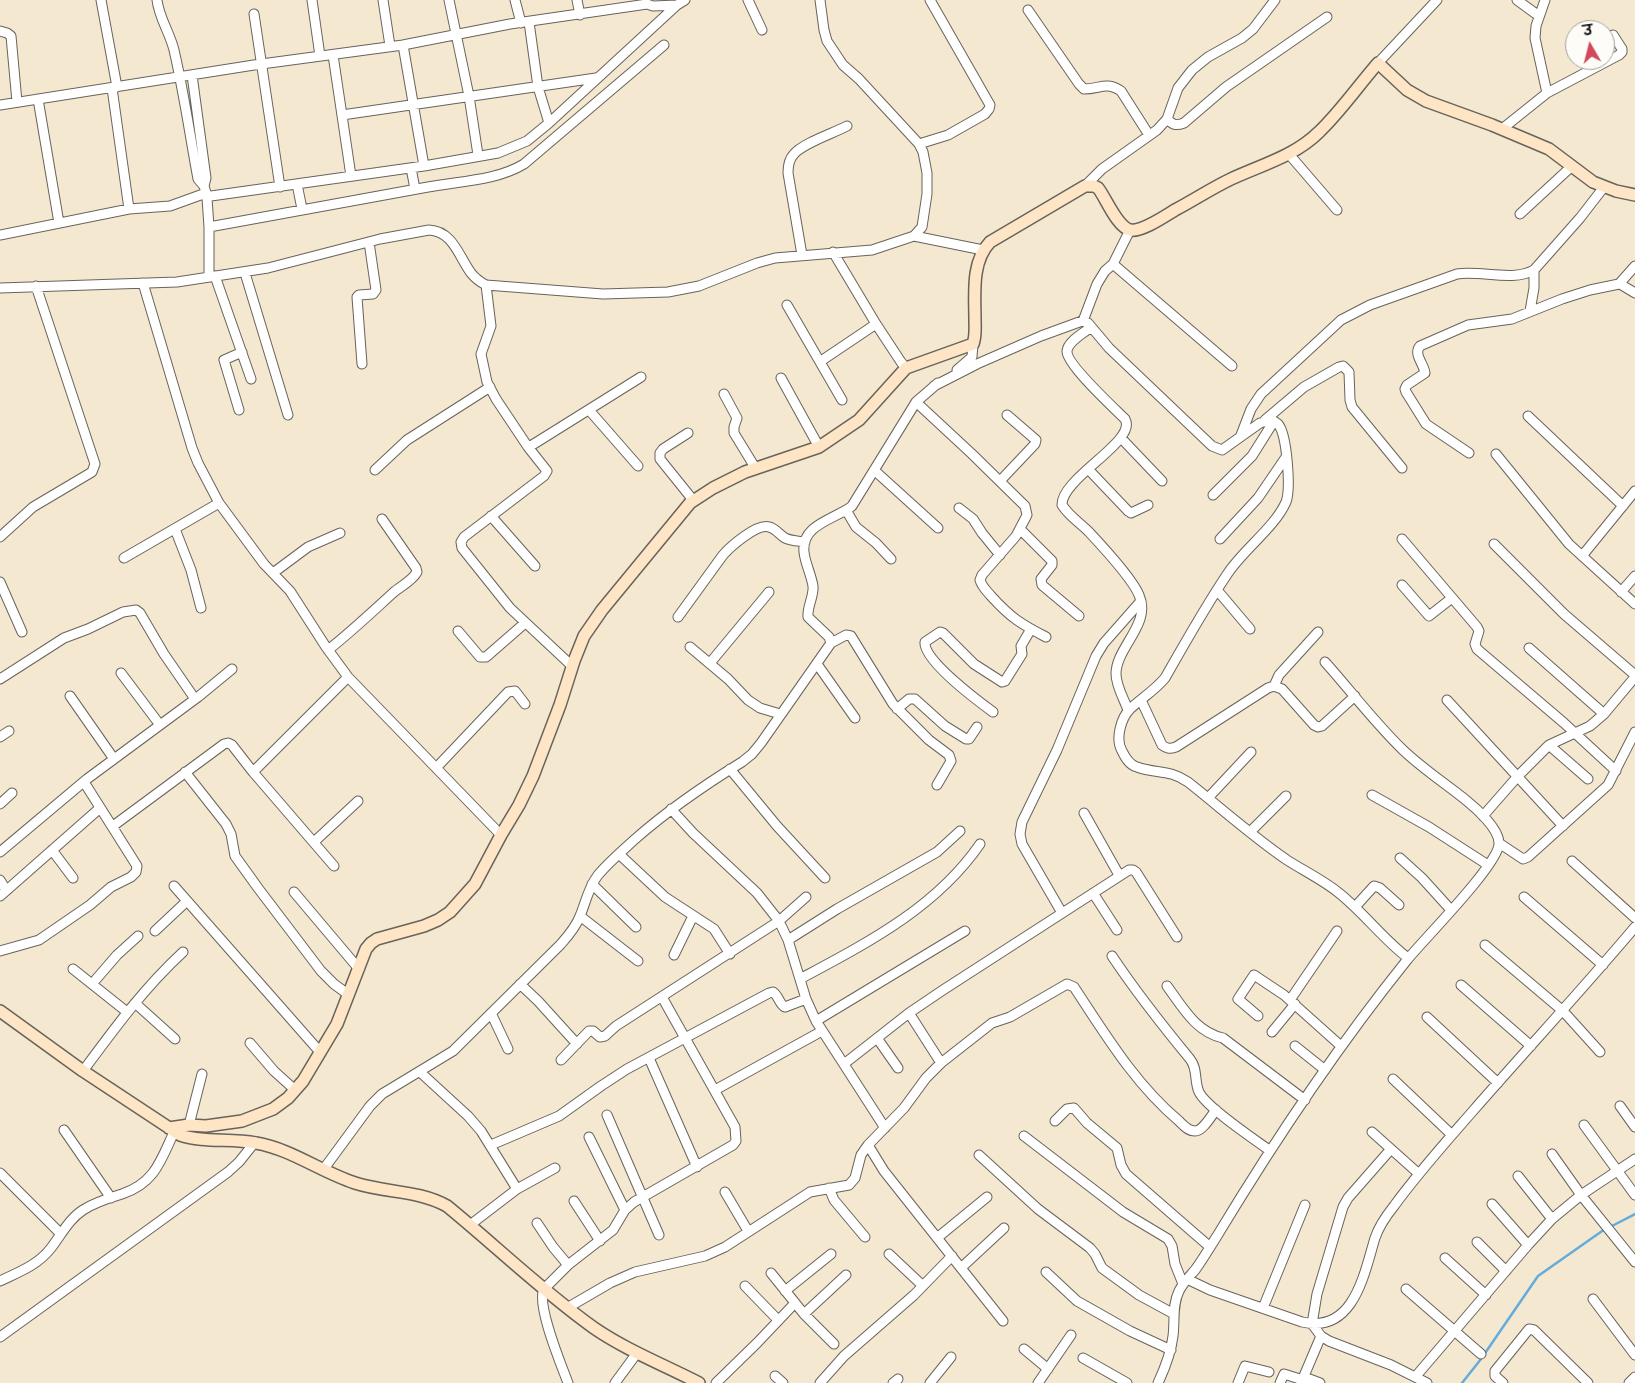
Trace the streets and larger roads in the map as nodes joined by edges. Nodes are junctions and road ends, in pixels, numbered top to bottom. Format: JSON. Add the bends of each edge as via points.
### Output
{"nodes":[{"id":1,"x":101,"y":0,"type":"edge"},
{"id":2,"x":157,"y":0,"type":"edge"},
{"id":3,"x":312,"y":0,"type":"edge"},
{"id":4,"x":383,"y":0,"type":"edge"},
{"id":5,"x":449,"y":0,"type":"edge"},
{"id":6,"x":516,"y":0,"type":"edge"},
{"id":7,"x":577,"y":0,"type":"edge"},
{"id":8,"x":686,"y":0,"type":"edge"},
{"id":9,"x":748,"y":0,"type":"edge"},
{"id":10,"x":820,"y":0,"type":"edge"},
{"id":11,"x":930,"y":0,"type":"edge"},
{"id":12,"x":1275,"y":0,"type":"edge"},
{"id":13,"x":1437,"y":0,"type":"edge"},
{"id":14,"x":1517,"y":0,"type":"edge"},
{"id":15,"x":1545,"y":0,"type":"edge"},
{"id":16,"x":646,"y":2,"type":"edge"},
{"id":17,"x":677,"y":5,"type":"junction"},
{"id":18,"x":1028,"y":10,"type":"dead end"},
{"id":19,"x":254,"y":14,"type":"dead end"},
{"id":20,"x":580,"y":15,"type":"junction"},
{"id":21,"x":1539,"y":16,"type":"junction"},
{"id":22,"x":1327,"y":17,"type":"dead end"},
{"id":23,"x":525,"y":22,"type":"junction"},
{"id":24,"x":762,"y":30,"type":"dead end"},
{"id":25,"x":0,"y":31,"type":"edge"},
{"id":26,"x":456,"y":36,"type":"junction"},
{"id":27,"x":1615,"y":38,"type":"edge"},
{"id":28,"x":403,"y":45,"type":"junction"},
{"id":29,"x":664,"y":45,"type":"dead end"},
{"id":30,"x":390,"y":46,"type":"junction"},
{"id":31,"x":333,"y":55,"type":"junction"},
{"id":32,"x":320,"y":56,"type":"junction"},
{"id":33,"x":1615,"y":57,"type":"edge"},
{"id":34,"x":1378,"y":63,"type":"junction"},
{"id":35,"x":260,"y":64,"type":"junction"},
{"id":36,"x":1591,"y":70,"type":"edge"},
{"id":37,"x":192,"y":75,"type":"junction"},
{"id":38,"x":180,"y":77,"type":"junction"},
{"id":39,"x":597,"y":78,"type":"junction"},
{"id":40,"x":114,"y":87,"type":"junction"},
{"id":41,"x":538,"y":87,"type":"junction"},
{"id":42,"x":1547,"y":93,"type":"junction"},
{"id":43,"x":469,"y":96,"type":"junction"},
{"id":44,"x":38,"y":99,"type":"junction"},
{"id":45,"x":16,"y":102,"type":"junction"},
{"id":46,"x":0,"y":105,"type":"edge"},
{"id":47,"x":412,"y":105,"type":"junction"},
{"id":48,"x":342,"y":115,"type":"junction"},
{"id":49,"x":1167,"y":120,"type":"junction"},
{"id":50,"x":549,"y":123,"type":"junction"},
{"id":51,"x":847,"y":126,"type":"dead end"},
{"id":52,"x":1502,"y":129,"type":"junction"},
{"id":53,"x":1149,"y":135,"type":"junction"},
{"id":54,"x":919,"y":144,"type":"junction"},
{"id":55,"x":1288,"y":154,"type":"junction"},
{"id":56,"x":478,"y":156,"type":"junction"},
{"id":57,"x":424,"y":166,"type":"junction"},
{"id":58,"x":1572,"y":166,"type":"junction"},
{"id":59,"x":351,"y":176,"type":"junction"},
{"id":60,"x":413,"y":178,"type":"junction"},
{"id":61,"x":280,"y":186,"type":"junction"},
{"id":62,"x":1085,"y":186,"type":"junction"},
{"id":63,"x":1604,"y":187,"type":"junction"},
{"id":64,"x":206,"y":193,"type":"junction"},
{"id":65,"x":1635,"y":195,"type":"edge"},
{"id":66,"x":300,"y":197,"type":"junction"},
{"id":67,"x":129,"y":209,"type":"junction"},
{"id":68,"x":1337,"y":210,"type":"dead end"},
{"id":69,"x":1520,"y":214,"type":"dead end"},
{"id":70,"x":59,"y":223,"type":"junction"},
{"id":71,"x":209,"y":227,"type":"junction"},
{"id":72,"x":1130,"y":230,"type":"junction"},
{"id":73,"x":0,"y":235,"type":"edge"},
{"id":74,"x":914,"y":236,"type":"junction"},
{"id":75,"x":369,"y":242,"type":"junction"},
{"id":76,"x":983,"y":250,"type":"junction"},
{"id":77,"x":833,"y":252,"type":"junction"},
{"id":78,"x":802,"y":255,"type":"junction"},
{"id":79,"x":1113,"y":264,"type":"junction"},
{"id":80,"x":1635,"y":266,"type":"edge"},
{"id":81,"x":1534,"y":270,"type":"junction"},
{"id":82,"x":245,"y":273,"type":"junction"},
{"id":83,"x":212,"y":276,"type":"junction"},
{"id":84,"x":143,"y":283,"type":"junction"},
{"id":85,"x":1620,"y":284,"type":"junction"},
{"id":86,"x":486,"y":285,"type":"junction"},
{"id":87,"x":36,"y":286,"type":"junction"},
{"id":88,"x":0,"y":288,"type":"edge"},
{"id":89,"x":1635,"y":293,"type":"edge"},
{"id":90,"x":787,"y":305,"type":"dead end"},
{"id":91,"x":1530,"y":311,"type":"junction"},
{"id":92,"x":1083,"y":321,"type":"junction"},
{"id":93,"x":876,"y":324,"type":"junction"},
{"id":94,"x":1091,"y":327,"type":"junction"},
{"id":95,"x":973,"y":344,"type":"junction"},
{"id":96,"x":242,"y":352,"type":"junction"},
{"id":97,"x":821,"y":361,"type":"junction"},
{"id":98,"x":362,"y":364,"type":"dead end"},
{"id":99,"x":1232,"y":366,"type":"dead end"},
{"id":100,"x":906,"y":368,"type":"junction"},
{"id":101,"x":641,"y":377,"type":"dead end"},
{"id":102,"x":781,"y":378,"type":"dead end"},
{"id":103,"x":251,"y":379,"type":"dead end"},
{"id":104,"x":934,"y":386,"type":"junction"},
{"id":105,"x":490,"y":387,"type":"junction"},
{"id":106,"x":724,"y":394,"type":"dead end"},
{"id":107,"x":842,"y":400,"type":"dead end"},
{"id":108,"x":916,"y":402,"type":"junction"},
{"id":109,"x":239,"y":410,"type":"dead end"},
{"id":110,"x":589,"y":410,"type":"junction"},
{"id":111,"x":288,"y":414,"type":"dead end"},
{"id":112,"x":1007,"y":414,"type":"dead end"},
{"id":113,"x":1528,"y":416,"type":"dead end"},
{"id":114,"x":1269,"y":421,"type":"junction"},
{"id":115,"x":688,"y":433,"type":"dead end"},
{"id":116,"x":1241,"y":436,"type":"junction"},
{"id":117,"x":1121,"y":438,"type":"junction"},
{"id":118,"x":529,"y":447,"type":"junction"},
{"id":119,"x":819,"y":447,"type":"junction"},
{"id":120,"x":1469,"y":453,"type":"dead end"},
{"id":121,"x":1496,"y":454,"type":"dead end"},
{"id":122,"x":1286,"y":457,"type":"junction"},
{"id":123,"x":638,"y":466,"type":"dead end"},
{"id":124,"x":1402,"y":468,"type":"dead end"},
{"id":125,"x":756,"y":469,"type":"junction"},
{"id":126,"x":1088,"y":469,"type":"junction"},
{"id":127,"x":375,"y":470,"type":"dead end"},
{"id":128,"x":874,"y":470,"type":"junction"},
{"id":129,"x":1000,"y":481,"type":"junction"},
{"id":130,"x":1162,"y":481,"type":"dead end"},
{"id":131,"x":1635,"y":491,"type":"edge"},
{"id":132,"x":1213,"y":495,"type":"dead end"},
{"id":133,"x":693,"y":500,"type":"junction"},
{"id":134,"x":219,"y":503,"type":"junction"},
{"id":135,"x":1148,"y":504,"type":"dead end"},
{"id":136,"x":1623,"y":506,"type":"junction"},
{"id":137,"x":958,"y":508,"type":"dead end"},
{"id":138,"x":846,"y":510,"type":"junction"},
{"id":139,"x":491,"y":516,"type":"junction"},
{"id":140,"x":382,"y":519,"type":"dead end"},
{"id":141,"x":938,"y":528,"type":"dead end"},
{"id":142,"x":175,"y":529,"type":"junction"},
{"id":143,"x":1020,"y":529,"type":"junction"},
{"id":144,"x":340,"y":533,"type":"dead end"},
{"id":145,"x":0,"y":538,"type":"edge"},
{"id":146,"x":1220,"y":539,"type":"dead end"},
{"id":147,"x":1402,"y":539,"type":"dead end"},
{"id":148,"x":805,"y":542,"type":"junction"},
{"id":149,"x":1494,"y":544,"type":"dead end"},
{"id":150,"x":1000,"y":555,"type":"junction"},
{"id":151,"x":1582,"y":556,"type":"junction"},
{"id":152,"x":124,"y":558,"type":"dead end"},
{"id":153,"x":891,"y":559,"type":"dead end"},
{"id":154,"x":535,"y":566,"type":"dead end"},
{"id":155,"x":273,"y":573,"type":"junction"},
{"id":156,"x":1635,"y":576,"type":"edge"},
{"id":157,"x":0,"y":582,"type":"edge"},
{"id":158,"x":1402,"y":585,"type":"dead end"},
{"id":159,"x":1217,"y":590,"type":"junction"},
{"id":160,"x":769,"y":592,"type":"dead end"},
{"id":161,"x":1621,"y":592,"type":"junction"},
{"id":162,"x":3,"y":596,"type":"edge"},
{"id":163,"x":1452,"y":598,"type":"junction"},
{"id":164,"x":1141,"y":601,"type":"junction"},
{"id":165,"x":1635,"y":604,"type":"edge"},
{"id":166,"x":201,"y":608,"type":"dead end"},
{"id":167,"x":1079,"y":616,"type":"dead end"},
{"id":168,"x":678,"y":617,"type":"dead end"},
{"id":169,"x":525,"y":623,"type":"junction"},
{"id":170,"x":1031,"y":629,"type":"junction"},
{"id":171,"x":1250,"y":629,"type":"dead end"},
{"id":172,"x":458,"y":631,"type":"dead end"},
{"id":173,"x":22,"y":632,"type":"dead end"},
{"id":174,"x":1318,"y":632,"type":"dead end"},
{"id":175,"x":1046,"y":637,"type":"dead end"},
{"id":176,"x":831,"y":643,"type":"junction"},
{"id":177,"x":690,"y":648,"type":"dead end"},
{"id":178,"x":1529,"y":648,"type":"dead end"},
{"id":179,"x":328,"y":650,"type":"junction"},
{"id":180,"x":1325,"y":662,"type":"dead end"},
{"id":181,"x":710,"y":663,"type":"junction"},
{"id":182,"x":817,"y":664,"type":"junction"},
{"id":183,"x":572,"y":666,"type":"junction"},
{"id":184,"x":232,"y":669,"type":"dead end"},
{"id":185,"x":121,"y":673,"type":"dead end"},
{"id":186,"x":1635,"y":676,"type":"edge"},
{"id":187,"x":348,"y":677,"type":"junction"},
{"id":188,"x":0,"y":679,"type":"edge"},
{"id":189,"x":1274,"y":686,"type":"junction"},
{"id":190,"x":70,"y":696,"type":"dead end"},
{"id":191,"x":1355,"y":696,"type":"junction"},
{"id":192,"x":195,"y":699,"type":"junction"},
{"id":193,"x":1141,"y":700,"type":"junction"},
{"id":194,"x":1447,"y":700,"type":"dead end"},
{"id":195,"x":525,"y":704,"type":"dead end"},
{"id":196,"x":897,"y":709,"type":"junction"},
{"id":197,"x":1128,"y":710,"type":"junction"},
{"id":198,"x":993,"y":712,"type":"dead end"},
{"id":199,"x":780,"y":714,"type":"junction"},
{"id":200,"x":1604,"y":714,"type":"junction"},
{"id":201,"x":855,"y":718,"type":"dead end"},
{"id":202,"x":160,"y":725,"type":"junction"},
{"id":203,"x":977,"y":727,"type":"dead end"},
{"id":204,"x":9,"y":731,"type":"dead end"},
{"id":205,"x":1635,"y":732,"type":"edge"},
{"id":206,"x":1574,"y":733,"type":"junction"},
{"id":207,"x":0,"y":737,"type":"edge"},
{"id":208,"x":1549,"y":745,"type":"junction"},
{"id":209,"x":1251,"y":752,"type":"dead end"},
{"id":210,"x":114,"y":759,"type":"junction"},
{"id":211,"x":436,"y":768,"type":"junction"},
{"id":212,"x":730,"y":770,"type":"junction"},
{"id":213,"x":1616,"y":770,"type":"junction"},
{"id":214,"x":185,"y":772,"type":"junction"},
{"id":215,"x":253,"y":772,"type":"junction"},
{"id":216,"x":1518,"y":776,"type":"junction"},
{"id":217,"x":1588,"y":779,"type":"dead end"},
{"id":218,"x":84,"y":782,"type":"junction"},
{"id":219,"x":937,"y":785,"type":"dead end"},
{"id":220,"x":12,"y":793,"type":"dead end"},
{"id":221,"x":1372,"y":795,"type":"dead end"},
{"id":222,"x":1286,"y":796,"type":"dead end"},
{"id":223,"x":1208,"y":798,"type":"junction"},
{"id":224,"x":358,"y":801,"type":"dead end"},
{"id":225,"x":0,"y":804,"type":"edge"},
{"id":226,"x":100,"y":808,"type":"junction"},
{"id":227,"x":671,"y":809,"type":"junction"},
{"id":228,"x":1084,"y":813,"type":"dead end"},
{"id":229,"x":1483,"y":816,"type":"junction"},
{"id":230,"x":113,"y":826,"type":"junction"},
{"id":231,"x":1563,"y":826,"type":"junction"},
{"id":232,"x":960,"y":832,"type":"dead end"},
{"id":233,"x":1250,"y":832,"type":"junction"},
{"id":234,"x":501,"y":835,"type":"junction"},
{"id":235,"x":314,"y":842,"type":"junction"},
{"id":236,"x":1499,"y":843,"type":"junction"},
{"id":237,"x":980,"y":844,"type":"dead end"},
{"id":238,"x":52,"y":850,"type":"junction"},
{"id":239,"x":0,"y":852,"type":"edge"},
{"id":240,"x":619,"y":854,"type":"junction"},
{"id":241,"x":1400,"y":858,"type":"dead end"},
{"id":242,"x":1572,"y":861,"type":"dead end"},
{"id":243,"x":1488,"y":865,"type":"junction"},
{"id":244,"x":334,"y":866,"type":"dead end"},
{"id":245,"x":1120,"y":875,"type":"junction"},
{"id":246,"x":73,"y":878,"type":"dead end"},
{"id":247,"x":826,"y":878,"type":"dead end"},
{"id":248,"x":0,"y":880,"type":"edge"},
{"id":249,"x":592,"y":884,"type":"junction"},
{"id":250,"x":174,"y":886,"type":"dead end"},
{"id":251,"x":294,"y":892,"type":"dead end"},
{"id":252,"x":3,"y":893,"type":"edge"},
{"id":253,"x":1092,"y":893,"type":"junction"},
{"id":254,"x":1524,"y":896,"type":"dead end"},
{"id":255,"x":806,"y":897,"type":"dead end"},
{"id":256,"x":187,"y":901,"type":"junction"},
{"id":257,"x":1399,"y":905,"type":"dead end"},
{"id":258,"x":1355,"y":907,"type":"junction"},
{"id":259,"x":1451,"y":910,"type":"junction"},
{"id":260,"x":1062,"y":913,"type":"junction"},
{"id":261,"x":580,"y":916,"type":"junction"},
{"id":262,"x":693,"y":916,"type":"junction"},
{"id":263,"x":1635,"y":918,"type":"edge"},
{"id":264,"x":779,"y":921,"type":"junction"},
{"id":265,"x":636,"y":927,"type":"dead end"},
{"id":266,"x":1635,"y":927,"type":"edge"},
{"id":267,"x":1117,"y":930,"type":"dead end"},
{"id":268,"x":155,"y":931,"type":"dead end"},
{"id":269,"x":965,"y":931,"type":"dead end"},
{"id":270,"x":1337,"y":931,"type":"dead end"},
{"id":271,"x":138,"y":936,"type":"dead end"},
{"id":272,"x":1177,"y":937,"type":"dead end"},
{"id":273,"x":788,"y":940,"type":"junction"},
{"id":274,"x":1485,"y":945,"type":"dead end"},
{"id":275,"x":0,"y":951,"type":"edge"},
{"id":276,"x":183,"y":952,"type":"dead end"},
{"id":277,"x":674,"y":954,"type":"dead end"},
{"id":278,"x":730,"y":954,"type":"junction"},
{"id":279,"x":1112,"y":956,"type":"dead end"},
{"id":280,"x":1408,"y":958,"type":"junction"},
{"id":281,"x":638,"y":961,"type":"dead end"},
{"id":282,"x":1603,"y":965,"type":"junction"},
{"id":283,"x":73,"y":969,"type":"dead end"},
{"id":284,"x":359,"y":969,"type":"junction"},
{"id":285,"x":800,"y":979,"type":"junction"},
{"id":286,"x":92,"y":984,"type":"junction"},
{"id":287,"x":520,"y":984,"type":"junction"},
{"id":288,"x":1461,"y":985,"type":"dead end"},
{"id":289,"x":1167,"y":986,"type":"dead end"},
{"id":290,"x":350,"y":995,"type":"junction"},
{"id":291,"x":662,"y":997,"type":"junction"},
{"id":292,"x":806,"y":999,"type":"junction"},
{"id":293,"x":1292,"y":1002,"type":"junction"},
{"id":294,"x":135,"y":1003,"type":"junction"},
{"id":295,"x":0,"y":1011,"type":"edge"},
{"id":296,"x":1563,"y":1011,"type":"junction"},
{"id":297,"x":127,"y":1012,"type":"junction"},
{"id":298,"x":909,"y":1013,"type":"junction"},
{"id":299,"x":491,"y":1014,"type":"junction"},
{"id":300,"x":1258,"y":1016,"type":"dead end"},
{"id":301,"x":1427,"y":1017,"type":"dead end"},
{"id":302,"x":816,"y":1021,"type":"junction"},
{"id":303,"x":822,"y":1030,"type":"junction"},
{"id":304,"x":1272,"y":1032,"type":"dead end"},
{"id":305,"x":877,"y":1038,"type":"junction"},
{"id":306,"x":175,"y":1039,"type":"dead end"},
{"id":307,"x":686,"y":1039,"type":"junction"},
{"id":308,"x":250,"y":1043,"type":"dead end"},
{"id":309,"x":577,"y":1044,"type":"junction"},
{"id":310,"x":1295,"y":1046,"type":"dead end"},
{"id":311,"x":1340,"y":1046,"type":"junction"},
{"id":312,"x":1531,"y":1046,"type":"junction"},
{"id":313,"x":508,"y":1049,"type":"dead end"},
{"id":314,"x":320,"y":1052,"type":"junction"},
{"id":315,"x":1600,"y":1052,"type":"dead end"},
{"id":316,"x":649,"y":1058,"type":"junction"},
{"id":317,"x":561,"y":1060,"type":"dead end"},
{"id":318,"x":941,"y":1063,"type":"junction"},
{"id":319,"x":844,"y":1064,"type":"junction"},
{"id":320,"x":898,"y":1068,"type":"dead end"},
{"id":321,"x":1325,"y":1070,"type":"junction"},
{"id":322,"x":83,"y":1071,"type":"junction"},
{"id":323,"x":420,"y":1072,"type":"junction"},
{"id":324,"x":202,"y":1074,"type":"dead end"},
{"id":325,"x":1393,"y":1080,"type":"dead end"},
{"id":326,"x":1498,"y":1083,"type":"junction"},
{"id":327,"x":295,"y":1090,"type":"junction"},
{"id":328,"x":715,"y":1090,"type":"junction"},
{"id":329,"x":1304,"y":1100,"type":"junction"},
{"id":330,"x":1620,"y":1106,"type":"dead end"},
{"id":331,"x":607,"y":1114,"type":"dead end"},
{"id":332,"x":1220,"y":1114,"type":"junction"},
{"id":333,"x":1055,"y":1121,"type":"dead end"},
{"id":334,"x":189,"y":1125,"type":"junction"},
{"id":335,"x":1584,"y":1125,"type":"dead end"},
{"id":336,"x":1635,"y":1127,"type":"edge"},
{"id":337,"x":885,"y":1128,"type":"junction"},
{"id":338,"x":64,"y":1130,"type":"dead end"},
{"id":339,"x":172,"y":1130,"type":"junction"},
{"id":340,"x":1372,"y":1132,"type":"dead end"},
{"id":341,"x":1452,"y":1135,"type":"junction"},
{"id":342,"x":1024,"y":1136,"type":"dead end"},
{"id":343,"x":589,"y":1137,"type":"dead end"},
{"id":344,"x":255,"y":1142,"type":"junction"},
{"id":345,"x":491,"y":1145,"type":"junction"},
{"id":346,"x":868,"y":1145,"type":"junction"},
{"id":347,"x":1391,"y":1149,"type":"junction"},
{"id":348,"x":1269,"y":1150,"type":"junction"},
{"id":349,"x":1552,"y":1154,"type":"dead end"},
{"id":350,"x":979,"y":1155,"type":"dead end"},
{"id":351,"x":1635,"y":1159,"type":"edge"},
{"id":352,"x":697,"y":1167,"type":"junction"},
{"id":353,"x":555,"y":1168,"type":"dead end"},
{"id":354,"x":323,"y":1170,"type":"junction"},
{"id":355,"x":1617,"y":1170,"type":"junction"},
{"id":356,"x":0,"y":1172,"type":"edge"},
{"id":357,"x":1419,"y":1174,"type":"junction"},
{"id":358,"x":1518,"y":1176,"type":"dead end"},
{"id":359,"x":829,"y":1188,"type":"junction"},
{"id":360,"x":517,"y":1189,"type":"junction"},
{"id":361,"x":725,"y":1192,"type":"dead end"},
{"id":362,"x":1581,"y":1195,"type":"junction"},
{"id":363,"x":1635,"y":1195,"type":"edge"},
{"id":364,"x":987,"y":1197,"type":"dead end"},
{"id":365,"x":111,"y":1198,"type":"junction"},
{"id":366,"x":644,"y":1198,"type":"junction"},
{"id":367,"x":574,"y":1201,"type":"dead end"},
{"id":368,"x":1305,"y":1204,"type":"dead end"},
{"id":369,"x":1492,"y":1204,"type":"dead end"},
{"id":370,"x":625,"y":1210,"type":"junction"},
{"id":371,"x":1552,"y":1220,"type":"junction"},
{"id":372,"x":537,"y":1223,"type":"dead end"},
{"id":373,"x":470,"y":1225,"type":"junction"},
{"id":374,"x":1004,"y":1228,"type":"dead end"},
{"id":375,"x":748,"y":1231,"type":"junction"},
{"id":376,"x":61,"y":1234,"type":"junction"},
{"id":377,"x":659,"y":1235,"type":"dead end"},
{"id":378,"x":865,"y":1237,"type":"dead end"},
{"id":379,"x":937,"y":1238,"type":"junction"},
{"id":380,"x":600,"y":1241,"type":"junction"},
{"id":381,"x":1477,"y":1242,"type":"dead end"},
{"id":382,"x":1528,"y":1245,"type":"junction"},
{"id":383,"x":1210,"y":1247,"type":"junction"},
{"id":384,"x":831,"y":1254,"type":"dead end"},
{"id":385,"x":889,"y":1254,"type":"dead end"},
{"id":386,"x":952,"y":1256,"type":"junction"},
{"id":387,"x":1445,"y":1258,"type":"dead end"},
{"id":388,"x":1635,"y":1262,"type":"edge"},
{"id":389,"x":568,"y":1265,"type":"junction"},
{"id":390,"x":962,"y":1267,"type":"junction"},
{"id":391,"x":1506,"y":1271,"type":"junction"},
{"id":392,"x":1046,"y":1272,"type":"dead end"},
{"id":393,"x":770,"y":1274,"type":"dead end"},
{"id":394,"x":846,"y":1275,"type":"dead end"},
{"id":395,"x":0,"y":1281,"type":"edge"},
{"id":396,"x":1185,"y":1282,"type":"junction"},
{"id":397,"x":744,"y":1286,"type":"dead end"},
{"id":398,"x":923,"y":1286,"type":"junction"},
{"id":399,"x":544,"y":1288,"type":"junction"},
{"id":400,"x":1406,"y":1290,"type":"dead end"},
{"id":401,"x":784,"y":1291,"type":"junction"},
{"id":402,"x":1486,"y":1296,"type":"junction"},
{"id":403,"x":1592,"y":1299,"type":"dead end"},
{"id":404,"x":795,"y":1303,"type":"junction"},
{"id":405,"x":567,"y":1308,"type":"junction"},
{"id":406,"x":1263,"y":1308,"type":"junction"},
{"id":407,"x":804,"y":1314,"type":"junction"},
{"id":408,"x":1174,"y":1314,"type":"junction"},
{"id":409,"x":778,"y":1320,"type":"junction"},
{"id":410,"x":1002,"y":1321,"type":"dead end"},
{"id":411,"x":1312,"y":1324,"type":"junction"},
{"id":412,"x":1454,"y":1331,"type":"junction"},
{"id":413,"x":1071,"y":1335,"type":"dead end"},
{"id":414,"x":1321,"y":1336,"type":"junction"},
{"id":415,"x":0,"y":1338,"type":"edge"},
{"id":416,"x":834,"y":1344,"type":"dead end"},
{"id":417,"x":1024,"y":1349,"type":"dead end"},
{"id":418,"x":1170,"y":1350,"type":"junction"},
{"id":419,"x":636,"y":1353,"type":"junction"},
{"id":420,"x":1481,"y":1354,"type":"dead end"},
{"id":421,"x":1635,"y":1355,"type":"edge"},
{"id":422,"x":951,"y":1357,"type":"dead end"},
{"id":423,"x":1083,"y":1358,"type":"dead end"},
{"id":424,"x":1048,"y":1369,"type":"junction"},
{"id":425,"x":1269,"y":1372,"type":"dead end"},
{"id":426,"x":775,"y":1376,"type":"dead end"},
{"id":427,"x":1416,"y":1376,"type":"junction"},
{"id":428,"x":1635,"y":1377,"type":"edge"},
{"id":429,"x":1303,"y":1380,"type":"edge"},
{"id":430,"x":568,"y":1383,"type":"edge"},
{"id":431,"x":615,"y":1383,"type":"edge"},
{"id":432,"x":697,"y":1383,"type":"edge"},
{"id":433,"x":716,"y":1383,"type":"edge"},
{"id":434,"x":782,"y":1383,"type":"edge"},
{"id":435,"x":820,"y":1383,"type":"edge"},
{"id":436,"x":930,"y":1383,"type":"edge"},
{"id":437,"x":1038,"y":1383,"type":"edge"},
{"id":438,"x":1127,"y":1383,"type":"edge"},
{"id":439,"x":1158,"y":1383,"type":"edge"},
{"id":440,"x":1238,"y":1383,"type":"edge"},
{"id":441,"x":1280,"y":1383,"type":"edge"},
{"id":442,"x":1320,"y":1383,"type":"edge"},
{"id":443,"x":1427,"y":1383,"type":"edge"},
{"id":444,"x":1504,"y":1383,"type":"edge"},
{"id":445,"x":1588,"y":1383,"type":"edge"},
{"id":446,"x":1629,"y":1383,"type":"edge"}],
"edges":[{"from":1,"to":40,"type":"street"},
{"from":2,"to":38,"type":"street","via":[[159,14],[171,38]]},
{"from":3,"to":32,"type":"street"},
{"from":4,"to":30,"type":"street"},
{"from":5,"to":26,"type":"street"},
{"from":6,"to":23,"type":"street"},
{"from":7,"to":20,"type":"street"},
{"from":8,"to":17,"type":"street"},
{"from":9,"to":24,"type":"street"},
{"from":10,"to":54,"type":"street","via":[[827,41],[843,65]]},
{"from":11,"to":54,"type":"street","via":[[990,105],[985,114],[948,135]]},
{"from":12,"to":49,"type":"street","via":[[1242,38],[1192,70],[1178,88]]},
{"from":13,"to":34,"type":"street"},
{"from":14,"to":21,"type":"street"},
{"from":15,"to":21,"type":"street"},
{"from":16,"to":17,"type":"street","via":[[653,6]]},
{"from":16,"to":20,"type":"street"},
{"from":17,"to":39,"type":"street"},
{"from":18,"to":53,"type":"street","via":[[1079,84],[1084,89],[1106,85],[1121,92]]},
{"from":19,"to":35,"type":"street"},
{"from":20,"to":23,"type":"street"},
{"from":21,"to":42,"type":"street","via":[[1535,38]]},
{"from":22,"to":49,"type":"street","via":[[1226,87],[1184,123],[1178,125]]},
{"from":23,"to":26,"type":"street"},
{"from":23,"to":41,"type":"street"},
{"from":25,"to":45,"type":"street","via":[[10,36]]},
{"from":26,"to":28,"type":"street"},
{"from":26,"to":43,"type":"street"},
{"from":27,"to":33,"type":"street","via":[[1622,49]]},
{"from":28,"to":30,"type":"street"},
{"from":28,"to":47,"type":"street"},
{"from":29,"to":60,"type":"street","via":[[512,171],[498,175]]},
{"from":30,"to":31,"type":"street"},
{"from":31,"to":32,"type":"street"},
{"from":31,"to":48,"type":"street"},
{"from":32,"to":35,"type":"street"},
{"from":34,"to":52,"type":"street","via":[[1407,90],[1426,101]]},
{"from":34,"to":55,"type":"street","via":[[1319,132]]},
{"from":35,"to":37,"type":"street"},
{"from":35,"to":61,"type":"street"},
{"from":36,"to":42,"type":"street"},
{"from":37,"to":38,"type":"street"},
{"from":37,"to":64,"type":"street"},
{"from":38,"to":40,"type":"street"},
{"from":38,"to":64,"type":"street","via":[[198,179]]},
{"from":39,"to":41,"type":"street"},
{"from":39,"to":50,"type":"street"},
{"from":40,"to":44,"type":"street"},
{"from":40,"to":67,"type":"street"},
{"from":41,"to":43,"type":"street"},
{"from":41,"to":50,"type":"street"},
{"from":42,"to":52,"type":"street"},
{"from":43,"to":47,"type":"street"},
{"from":43,"to":56,"type":"street"},
{"from":44,"to":45,"type":"street"},
{"from":44,"to":70,"type":"street"},
{"from":45,"to":46,"type":"street"},
{"from":47,"to":48,"type":"street"},
{"from":47,"to":57,"type":"street"},
{"from":48,"to":59,"type":"street"},
{"from":49,"to":53,"type":"street"},
{"from":50,"to":56,"type":"street","via":[[527,141],[498,153]]},
{"from":51,"to":78,"type":"street","via":[[801,148],[788,162]]},
{"from":52,"to":58,"type":"street","via":[[1549,149]]},
{"from":53,"to":62,"type":"street","via":[[1102,169]]},
{"from":54,"to":74,"type":"street","via":[[925,160],[927,194],[922,227]]},
{"from":55,"to":68,"type":"street"},
{"from":55,"to":72,"type":"street","via":[[1230,179],[1152,223]]},
{"from":56,"to":57,"type":"street"},
{"from":57,"to":60,"type":"street"},
{"from":58,"to":63,"type":"street"},
{"from":58,"to":69,"type":"street"},
{"from":59,"to":60,"type":"street"},
{"from":59,"to":66,"type":"street"},
{"from":60,"to":66,"type":"street"},
{"from":61,"to":64,"type":"street","via":[[211,196]]},
{"from":61,"to":66,"type":"street"},
{"from":62,"to":72,"type":"street","via":[[1098,188],[1116,218]]},
{"from":62,"to":76,"type":"street","via":[[990,242]]},
{"from":63,"to":65,"type":"street"},
{"from":63,"to":81,"type":"street"},
{"from":64,"to":67,"type":"street","via":[[170,206]]},
{"from":64,"to":71,"type":"street"},
{"from":66,"to":71,"type":"street"},
{"from":67,"to":70,"type":"street"},
{"from":70,"to":73,"type":"street"},
{"from":71,"to":83,"type":"street"},
{"from":72,"to":79,"type":"street"},
{"from":74,"to":76,"type":"street"},
{"from":74,"to":77,"type":"street","via":[[872,250]]},
{"from":75,"to":82,"type":"street"},
{"from":75,"to":86,"type":"street","via":[[436,230],[451,240],[471,272]]},
{"from":75,"to":98,"type":"street","via":[[376,290],[373,294],[357,297]]},
{"from":76,"to":95,"type":"street","via":[[975,277]]},
{"from":77,"to":78,"type":"street"},
{"from":77,"to":93,"type":"street"},
{"from":78,"to":86,"type":"street","via":[[775,258],[699,286],[668,292],[603,294]]},
{"from":79,"to":92,"type":"street","via":[[1097,284]]},
{"from":79,"to":99,"type":"street"},
{"from":80,"to":85,"type":"street"},
{"from":81,"to":91,"type":"street"},
{"from":81,"to":116,"type":"street","via":[[1516,275],[1457,274],[1370,305],[1341,320],[1261,394]]},
{"from":82,"to":83,"type":"street"},
{"from":82,"to":111,"type":"street"},
{"from":83,"to":84,"type":"street"},
{"from":83,"to":96,"type":"street"},
{"from":84,"to":87,"type":"street"},
{"from":84,"to":134,"type":"street","via":[[192,448]]},
{"from":85,"to":89,"type":"street"},
{"from":85,"to":91,"type":"street","via":[[1590,290]]},
{"from":86,"to":105,"type":"street","via":[[491,326],[481,354]]},
{"from":87,"to":88,"type":"street"},
{"from":87,"to":145,"type":"street","via":[[94,468],[33,507]]},
{"from":90,"to":97,"type":"street"},
{"from":91,"to":120,"type":"street","via":[[1512,319],[1468,325],[1417,349],[1425,373],[1407,385],[1406,392],[1426,424]]},
{"from":92,"to":94,"type":"street"},
{"from":92,"to":104,"type":"street","via":[[982,361]]},
{"from":93,"to":97,"type":"street"},
{"from":93,"to":100,"type":"street"},
{"from":94,"to":116,"type":"street","via":[[1212,446],[1222,450]]},
{"from":94,"to":117,"type":"street","via":[[1072,343],[1067,355],[1075,368],[1124,419],[1126,432]]},
{"from":95,"to":100,"type":"street"},
{"from":95,"to":104,"type":"street","via":[[972,356]]},
{"from":96,"to":103,"type":"street"},
{"from":96,"to":109,"type":"street","via":[[224,360]]},
{"from":97,"to":107,"type":"street"},
{"from":100,"to":119,"type":"street","via":[[859,420]]},
{"from":101,"to":110,"type":"street"},
{"from":102,"to":119,"type":"street"},
{"from":104,"to":108,"type":"street"},
{"from":105,"to":118,"type":"street"},
{"from":105,"to":127,"type":"street","via":[[407,440]]},
{"from":106,"to":125,"type":"street","via":[[737,418],[734,433]]},
{"from":108,"to":128,"type":"street"},
{"from":108,"to":129,"type":"street"},
{"from":110,"to":118,"type":"street"},
{"from":110,"to":123,"type":"street"},
{"from":112,"to":129,"type":"street","via":[[1036,440]]},
{"from":113,"to":136,"type":"street"},
{"from":114,"to":116,"type":"street"},
{"from":114,"to":122,"type":"street","via":[[1277,423]]},
{"from":114,"to":124,"type":"street","via":[[1304,387],[1343,366],[1349,372],[1352,407]]},
{"from":114,"to":132,"type":"street","via":[[1252,456]]},
{"from":115,"to":133,"type":"street","via":[[663,449],[660,459]]},
{"from":117,"to":126,"type":"street"},
{"from":117,"to":130,"type":"street"},
{"from":118,"to":139,"type":"street","via":[[544,465],[546,474]]},
{"from":119,"to":125,"type":"street"},
{"from":121,"to":151,"type":"street","via":[[1555,528]]},
{"from":122,"to":146,"type":"street","via":[[1258,498]]},
{"from":122,"to":159,"type":"street","via":[[1289,475],[1286,501],[1278,516],[1240,557]]},
{"from":125,"to":133,"type":"street"},
{"from":126,"to":135,"type":"street","via":[[1128,511],[1136,512]]},
{"from":126,"to":164,"type":"street","via":[[1064,495],[1062,505],[1133,583]]},
{"from":128,"to":138,"type":"street","via":[[852,506]]},
{"from":128,"to":141,"type":"street"},
{"from":129,"to":143,"type":"street","via":[[1025,506],[1027,515]]},
{"from":131,"to":136,"type":"street"},
{"from":133,"to":183,"type":"street","via":[[602,610],[584,636]]},
{"from":134,"to":142,"type":"street"},
{"from":134,"to":155,"type":"street"},
{"from":136,"to":151,"type":"street"},
{"from":137,"to":150,"type":"street","via":[[973,519]]},
{"from":138,"to":148,"type":"street","via":[[818,525]]},
{"from":138,"to":153,"type":"street","via":[[856,527]]},
{"from":139,"to":154,"type":"street"},
{"from":139,"to":169,"type":"street","via":[[464,537],[462,548]]},
{"from":140,"to":179,"type":"street","via":[[417,572]]},
{"from":142,"to":152,"type":"street"},
{"from":142,"to":166,"type":"street"},
{"from":143,"to":150,"type":"street"},
{"from":143,"to":167,"type":"street","via":[[1052,561],[1041,579],[1042,585]]},
{"from":144,"to":155,"type":"street","via":[[308,547]]},
{"from":147,"to":163,"type":"street"},
{"from":148,"to":168,"type":"street","via":[[784,538],[769,526],[763,526],[731,546]]},
{"from":148,"to":176,"type":"street","via":[[804,554],[813,587],[808,617]]},
{"from":149,"to":186,"type":"street","via":[[1564,614]]},
{"from":150,"to":170,"type":"street","via":[[982,575],[982,584],[1007,614]]},
{"from":151,"to":161,"type":"street"},
{"from":155,"to":179,"type":"street","via":[[290,591]]},
{"from":156,"to":161,"type":"street"},
{"from":157,"to":162,"type":"street"},
{"from":158,"to":163,"type":"street","via":[[1429,616]]},
{"from":159,"to":171,"type":"street"},
{"from":159,"to":193,"type":"street","via":[[1165,678]]},
{"from":160,"to":181,"type":"street"},
{"from":161,"to":165,"type":"street"},
{"from":162,"to":173,"type":"street"},
{"from":163,"to":206,"type":"street","via":[[1479,631],[1475,644],[1477,649]]},
{"from":164,"to":197,"type":"street","via":[[1140,617],[1116,672],[1116,681]]},
{"from":164,"to":260,"type":"street","via":[[1096,656],[1057,750],[1022,822],[1022,844]]},
{"from":169,"to":172,"type":"street","via":[[483,658]]},
{"from":169,"to":183,"type":"street"},
{"from":170,"to":175,"type":"street"},
{"from":170,"to":198,"type":"street","via":[[1021,646],[1022,654],[1002,682],[974,664],[943,633],[925,642],[946,674]]},
{"from":174,"to":189,"type":"street","via":[[1282,671]]},
{"from":176,"to":182,"type":"street"},
{"from":176,"to":196,"type":"street","via":[[846,635],[851,636]]},
{"from":177,"to":181,"type":"street"},
{"from":178,"to":200,"type":"street"},
{"from":179,"to":187,"type":"street"},
{"from":180,"to":191,"type":"street"},
{"from":181,"to":199,"type":"street","via":[[754,704]]},
{"from":182,"to":199,"type":"street"},
{"from":182,"to":201,"type":"street"},
{"from":183,"to":234,"type":"street","via":[[533,776]]},
{"from":184,"to":192,"type":"street"},
{"from":185,"to":202,"type":"street"},
{"from":186,"to":200,"type":"street"},
{"from":187,"to":211,"type":"street"},
{"from":187,"to":215,"type":"street"},
{"from":188,"to":192,"type":"street","via":[[64,638],[123,612],[136,610]]},
{"from":189,"to":191,"type":"street","via":[[1282,689],[1318,727]]},
{"from":189,"to":193,"type":"street","via":[[1170,749],[1162,745]]},
{"from":190,"to":210,"type":"street"},
{"from":191,"to":229,"type":"street","via":[[1404,752]]},
{"from":192,"to":202,"type":"street"},
{"from":193,"to":197,"type":"street"},
{"from":194,"to":216,"type":"street"},
{"from":195,"to":211,"type":"street","via":[[515,691],[508,692]]},
{"from":196,"to":203,"type":"street","via":[[909,699],[915,699],[945,726],[966,739]]},
{"from":196,"to":219,"type":"street","via":[[951,758]]},
{"from":197,"to":223,"type":"street","via":[[1118,733],[1128,761],[1134,767],[1178,775]]},
{"from":199,"to":212,"type":"street","via":[[752,754]]},
{"from":200,"to":206,"type":"street","via":[[1586,729]]},
{"from":202,"to":210,"type":"street"},
{"from":204,"to":207,"type":"street"},
{"from":205,"to":213,"type":"street"},
{"from":206,"to":208,"type":"street"},
{"from":206,"to":213,"type":"street"},
{"from":208,"to":216,"type":"street"},
{"from":208,"to":217,"type":"street"},
{"from":209,"to":223,"type":"street"},
{"from":210,"to":218,"type":"street"},
{"from":211,"to":234,"type":"street"},
{"from":212,"to":227,"type":"street"},
{"from":212,"to":247,"type":"street"},
{"from":213,"to":231,"type":"street","via":[[1608,785]]},
{"from":214,"to":215,"type":"street","via":[[228,743]]},
{"from":214,"to":230,"type":"street"},
{"from":214,"to":290,"type":"street","via":[[226,824],[235,856],[258,888],[321,971]]},
{"from":215,"to":235,"type":"street"},
{"from":216,"to":229,"type":"street"},
{"from":216,"to":231,"type":"street"},
{"from":218,"to":226,"type":"street"},
{"from":218,"to":239,"type":"street"},
{"from":220,"to":225,"type":"street"},
{"from":221,"to":243,"type":"street","via":[[1430,827]]},
{"from":222,"to":233,"type":"street"},
{"from":223,"to":233,"type":"street"},
{"from":224,"to":235,"type":"street"},
{"from":226,"to":230,"type":"street"},
{"from":226,"to":238,"type":"street"},
{"from":227,"to":240,"type":"street"},
{"from":227,"to":264,"type":"street","via":[[757,893]]},
{"from":228,"to":245,"type":"street"},
{"from":229,"to":236,"type":"street"},
{"from":230,"to":275,"type":"street","via":[[137,866],[136,872],[39,940]]},
{"from":231,"to":236,"type":"street","via":[[1525,859]]},
{"from":232,"to":273,"type":"street","via":[[937,852]]},
{"from":233,"to":258,"type":"street"},
{"from":234,"to":284,"type":"street","via":[[475,884],[450,912],[424,926],[377,939],[366,949]]},
{"from":235,"to":244,"type":"street"},
{"from":236,"to":243,"type":"street"},
{"from":237,"to":285,"type":"street","via":[[947,884],[899,922]]},
{"from":238,"to":246,"type":"street"},
{"from":238,"to":252,"type":"street"},
{"from":240,"to":249,"type":"street"},
{"from":240,"to":262,"type":"street","via":[[665,897]]},
{"from":241,"to":259,"type":"street"},
{"from":242,"to":263,"type":"street"},
{"from":243,"to":259,"type":"street"},
{"from":245,"to":253,"type":"street"},
{"from":245,"to":272,"type":"street","via":[[1129,870],[1136,872]]},
{"from":248,"to":252,"type":"street"},
{"from":249,"to":261,"type":"street"},
{"from":249,"to":265,"type":"street"},
{"from":250,"to":256,"type":"street"},
{"from":251,"to":284,"type":"street"},
{"from":253,"to":260,"type":"street"},
{"from":253,"to":267,"type":"street"},
{"from":254,"to":282,"type":"street"},
{"from":255,"to":264,"type":"street"},
{"from":256,"to":268,"type":"street"},
{"from":256,"to":314,"type":"street"},
{"from":257,"to":258,"type":"street","via":[[1374,886]]},
{"from":258,"to":280,"type":"street"},
{"from":259,"to":280,"type":"street"},
{"from":260,"to":298,"type":"street"},
{"from":261,"to":281,"type":"street"},
{"from":261,"to":287,"type":"street","via":[[569,935]]},
{"from":262,"to":277,"type":"street"},
{"from":262,"to":278,"type":"street","via":[[714,929]]},
{"from":264,"to":273,"type":"street"},
{"from":264,"to":278,"type":"street"},
{"from":266,"to":282,"type":"street"},
{"from":269,"to":302,"type":"street"},
{"from":270,"to":293,"type":"street"},
{"from":271,"to":286,"type":"street"},
{"from":273,"to":285,"type":"street"},
{"from":274,"to":296,"type":"street"},
{"from":276,"to":294,"type":"street"},
{"from":278,"to":291,"type":"street"},
{"from":279,"to":332,"type":"street","via":[[1148,1009],[1191,1060],[1199,1092]]},
{"from":280,"to":311,"type":"street"},
{"from":282,"to":296,"type":"street"},
{"from":283,"to":286,"type":"street"},
{"from":284,"to":290,"type":"street"},
{"from":285,"to":292,"type":"street"},
{"from":286,"to":297,"type":"street"},
{"from":287,"to":299,"type":"street"},
{"from":287,"to":309,"type":"street"},
{"from":288,"to":312,"type":"street"},
{"from":289,"to":329,"type":"street","via":[[1200,1028],[1223,1038]]},
{"from":290,"to":314,"type":"street"},
{"from":291,"to":307,"type":"street"},
{"from":291,"to":309,"type":"street","via":[[605,1036],[600,1037],[591,1031]]},
{"from":292,"to":302,"type":"street"},
{"from":292,"to":307,"type":"street","via":[[785,1007],[773,992]]},
{"from":293,"to":300,"type":"street","via":[[1254,975],[1238,999]]},
{"from":293,"to":304,"type":"street"},
{"from":293,"to":311,"type":"street"},
{"from":294,"to":297,"type":"street"},
{"from":294,"to":306,"type":"street"},
{"from":295,"to":322,"type":"street"},
{"from":296,"to":312,"type":"street"},
{"from":296,"to":315,"type":"street"},
{"from":297,"to":322,"type":"street"},
{"from":298,"to":305,"type":"street"},
{"from":298,"to":318,"type":"street"},
{"from":299,"to":313,"type":"street"},
{"from":299,"to":323,"type":"street","via":[[453,1051]]},
{"from":301,"to":326,"type":"street"},
{"from":302,"to":303,"type":"street"},
{"from":303,"to":319,"type":"street"},
{"from":303,"to":328,"type":"street"},
{"from":305,"to":319,"type":"street"},
{"from":305,"to":320,"type":"street"},
{"from":307,"to":316,"type":"street"},
{"from":307,"to":328,"type":"street"},
{"from":308,"to":327,"type":"street"},
{"from":309,"to":317,"type":"street"},
{"from":310,"to":321,"type":"street"},
{"from":311,"to":321,"type":"street"},
{"from":312,"to":326,"type":"street"},
{"from":314,"to":327,"type":"street"},
{"from":316,"to":345,"type":"street","via":[[559,1116]]},
{"from":316,"to":352,"type":"street"},
{"from":318,"to":332,"type":"street","via":[[992,1023],[1010,1017],[1063,985],[1071,984],[1124,1062],[1172,1115],[1196,1131]]},
{"from":318,"to":337,"type":"street"},
{"from":319,"to":337,"type":"street"},
{"from":321,"to":329,"type":"street"},
{"from":322,"to":339,"type":"street"},
{"from":323,"to":345,"type":"street","via":[[468,1116]]},
{"from":323,"to":354,"type":"street","via":[[382,1094],[370,1106]]},
{"from":324,"to":334,"type":"street"},
{"from":325,"to":341,"type":"street"},
{"from":326,"to":341,"type":"street"},
{"from":327,"to":334,"type":"street","via":[[273,1109],[250,1118],[206,1126]]},
{"from":328,"to":352,"type":"street","via":[[735,1127],[736,1141]]},
{"from":329,"to":348,"type":"street"},
{"from":330,"to":336,"type":"street"},
{"from":331,"to":366,"type":"street"},
{"from":332,"to":348,"type":"street"},
{"from":333,"to":383,"type":"street","via":[[1067,1109],[1074,1108],[1117,1148],[1126,1174]]},
{"from":334,"to":339,"type":"street"},
{"from":335,"to":355,"type":"street"},
{"from":337,"to":346,"type":"street"},
{"from":338,"to":365,"type":"street"},
{"from":339,"to":344,"type":"street","via":[[192,1139]]},
{"from":339,"to":365,"type":"street","via":[[160,1164],[151,1178],[141,1186]]},
{"from":340,"to":347,"type":"street"},
{"from":341,"to":357,"type":"street"},
{"from":342,"to":396,"type":"street","via":[[1123,1212],[1168,1239],[1174,1261]]},
{"from":343,"to":370,"type":"street"},
{"from":344,"to":354,"type":"street","via":[[284,1151]]},
{"from":344,"to":415,"type":"street","via":[[228,1172]]},
{"from":345,"to":360,"type":"street"},
{"from":346,"to":359,"type":"street","via":[[861,1155],[856,1178],[849,1184]]},
{"from":346,"to":379,"type":"street","via":[[884,1171]]},
{"from":347,"to":357,"type":"street"},
{"from":347,"to":411,"type":"street","via":[[1343,1207],[1317,1294]]},
{"from":348,"to":383,"type":"street"},
{"from":349,"to":362,"type":"street"},
{"from":350,"to":408,"type":"street","via":[[1038,1209],[1090,1248],[1102,1268]]},
{"from":351,"to":355,"type":"street"},
{"from":352,"to":366,"type":"street"},
{"from":353,"to":360,"type":"street"},
{"from":354,"to":373,"type":"street","via":[[377,1189],[434,1198]]},
{"from":355,"to":362,"type":"street"},
{"from":355,"to":363,"type":"street"},
{"from":356,"to":376,"type":"street"},
{"from":357,"to":411,"type":"street","via":[[1378,1229],[1366,1273],[1354,1298],[1338,1317]]},
{"from":358,"to":371,"type":"street"},
{"from":359,"to":375,"type":"street","via":[[810,1192]]},
{"from":359,"to":378,"type":"street","via":[[834,1200]]},
{"from":360,"to":373,"type":"street"},
{"from":361,"to":375,"type":"street"},
{"from":362,"to":371,"type":"street"},
{"from":362,"to":388,"type":"street"},
{"from":364,"to":379,"type":"street"},
{"from":365,"to":376,"type":"street","via":[[82,1210]]},
{"from":366,"to":370,"type":"street"},
{"from":366,"to":377,"type":"street"},
{"from":367,"to":380,"type":"street"},
{"from":368,"to":406,"type":"street"},
{"from":369,"to":382,"type":"street"},
{"from":370,"to":380,"type":"street","via":[[613,1230]]},
{"from":371,"to":382,"type":"street"},
{"from":372,"to":389,"type":"street"},
{"from":373,"to":399,"type":"street"},
{"from":374,"to":390,"type":"street"},
{"from":375,"to":405,"type":"street","via":[[705,1256],[635,1272]]},
{"from":376,"to":395,"type":"street","via":[[40,1259]]},
{"from":379,"to":386,"type":"street"},
{"from":380,"to":389,"type":"street"},
{"from":381,"to":391,"type":"street"},
{"from":382,"to":391,"type":"street"},
{"from":383,"to":396,"type":"street"},
{"from":384,"to":401,"type":"street"},
{"from":385,"to":398,"type":"street"},
{"from":386,"to":390,"type":"street"},
{"from":386,"to":398,"type":"street"},
{"from":387,"to":402,"type":"street"},
{"from":389,"to":399,"type":"street"},
{"from":390,"to":410,"type":"street"},
{"from":391,"to":402,"type":"street"},
{"from":392,"to":418,"type":"street","via":[[1077,1301]]},
{"from":393,"to":401,"type":"street"},
{"from":394,"to":407,"type":"street"},
{"from":396,"to":406,"type":"street"},
{"from":396,"to":408,"type":"street","via":[[1178,1293]]},
{"from":397,"to":409,"type":"street"},
{"from":398,"to":435,"type":"street","via":[[844,1356]]},
{"from":399,"to":405,"type":"street"},
{"from":399,"to":430,"type":"street","via":[[542,1303]]},
{"from":400,"to":412,"type":"street"},
{"from":401,"to":404,"type":"street"},
{"from":402,"to":412,"type":"street"},
{"from":403,"to":421,"type":"street"},
{"from":404,"to":407,"type":"street"},
{"from":404,"to":409,"type":"street"},
{"from":405,"to":419,"type":"street"},
{"from":406,"to":411,"type":"street"},
{"from":407,"to":416,"type":"street"},
{"from":408,"to":418,"type":"street"},
{"from":409,"to":433,"type":"street"},
{"from":411,"to":414,"type":"street"},
{"from":412,"to":420,"type":"street"},
{"from":412,"to":427,"type":"street"},
{"from":413,"to":424,"type":"street"},
{"from":414,"to":427,"type":"street"},
{"from":414,"to":429,"type":"street"},
{"from":417,"to":424,"type":"street"},
{"from":418,"to":439,"type":"street"},
{"from":419,"to":431,"type":"street"},
{"from":419,"to":432,"type":"street"},
{"from":422,"to":436,"type":"street"},
{"from":423,"to":438,"type":"street"},
{"from":424,"to":437,"type":"street"},
{"from":425,"to":440,"type":"street","via":[[1245,1366]]},
{"from":426,"to":434,"type":"street"},
{"from":427,"to":443,"type":"street"},
{"from":428,"to":446,"type":"street"},
{"from":429,"to":441,"type":"street","via":[[1287,1373]]},
{"from":429,"to":442,"type":"street"},
{"from":444,"to":445,"type":"street","via":[[1495,1376],[1495,1371],[1532,1328]]}]}
